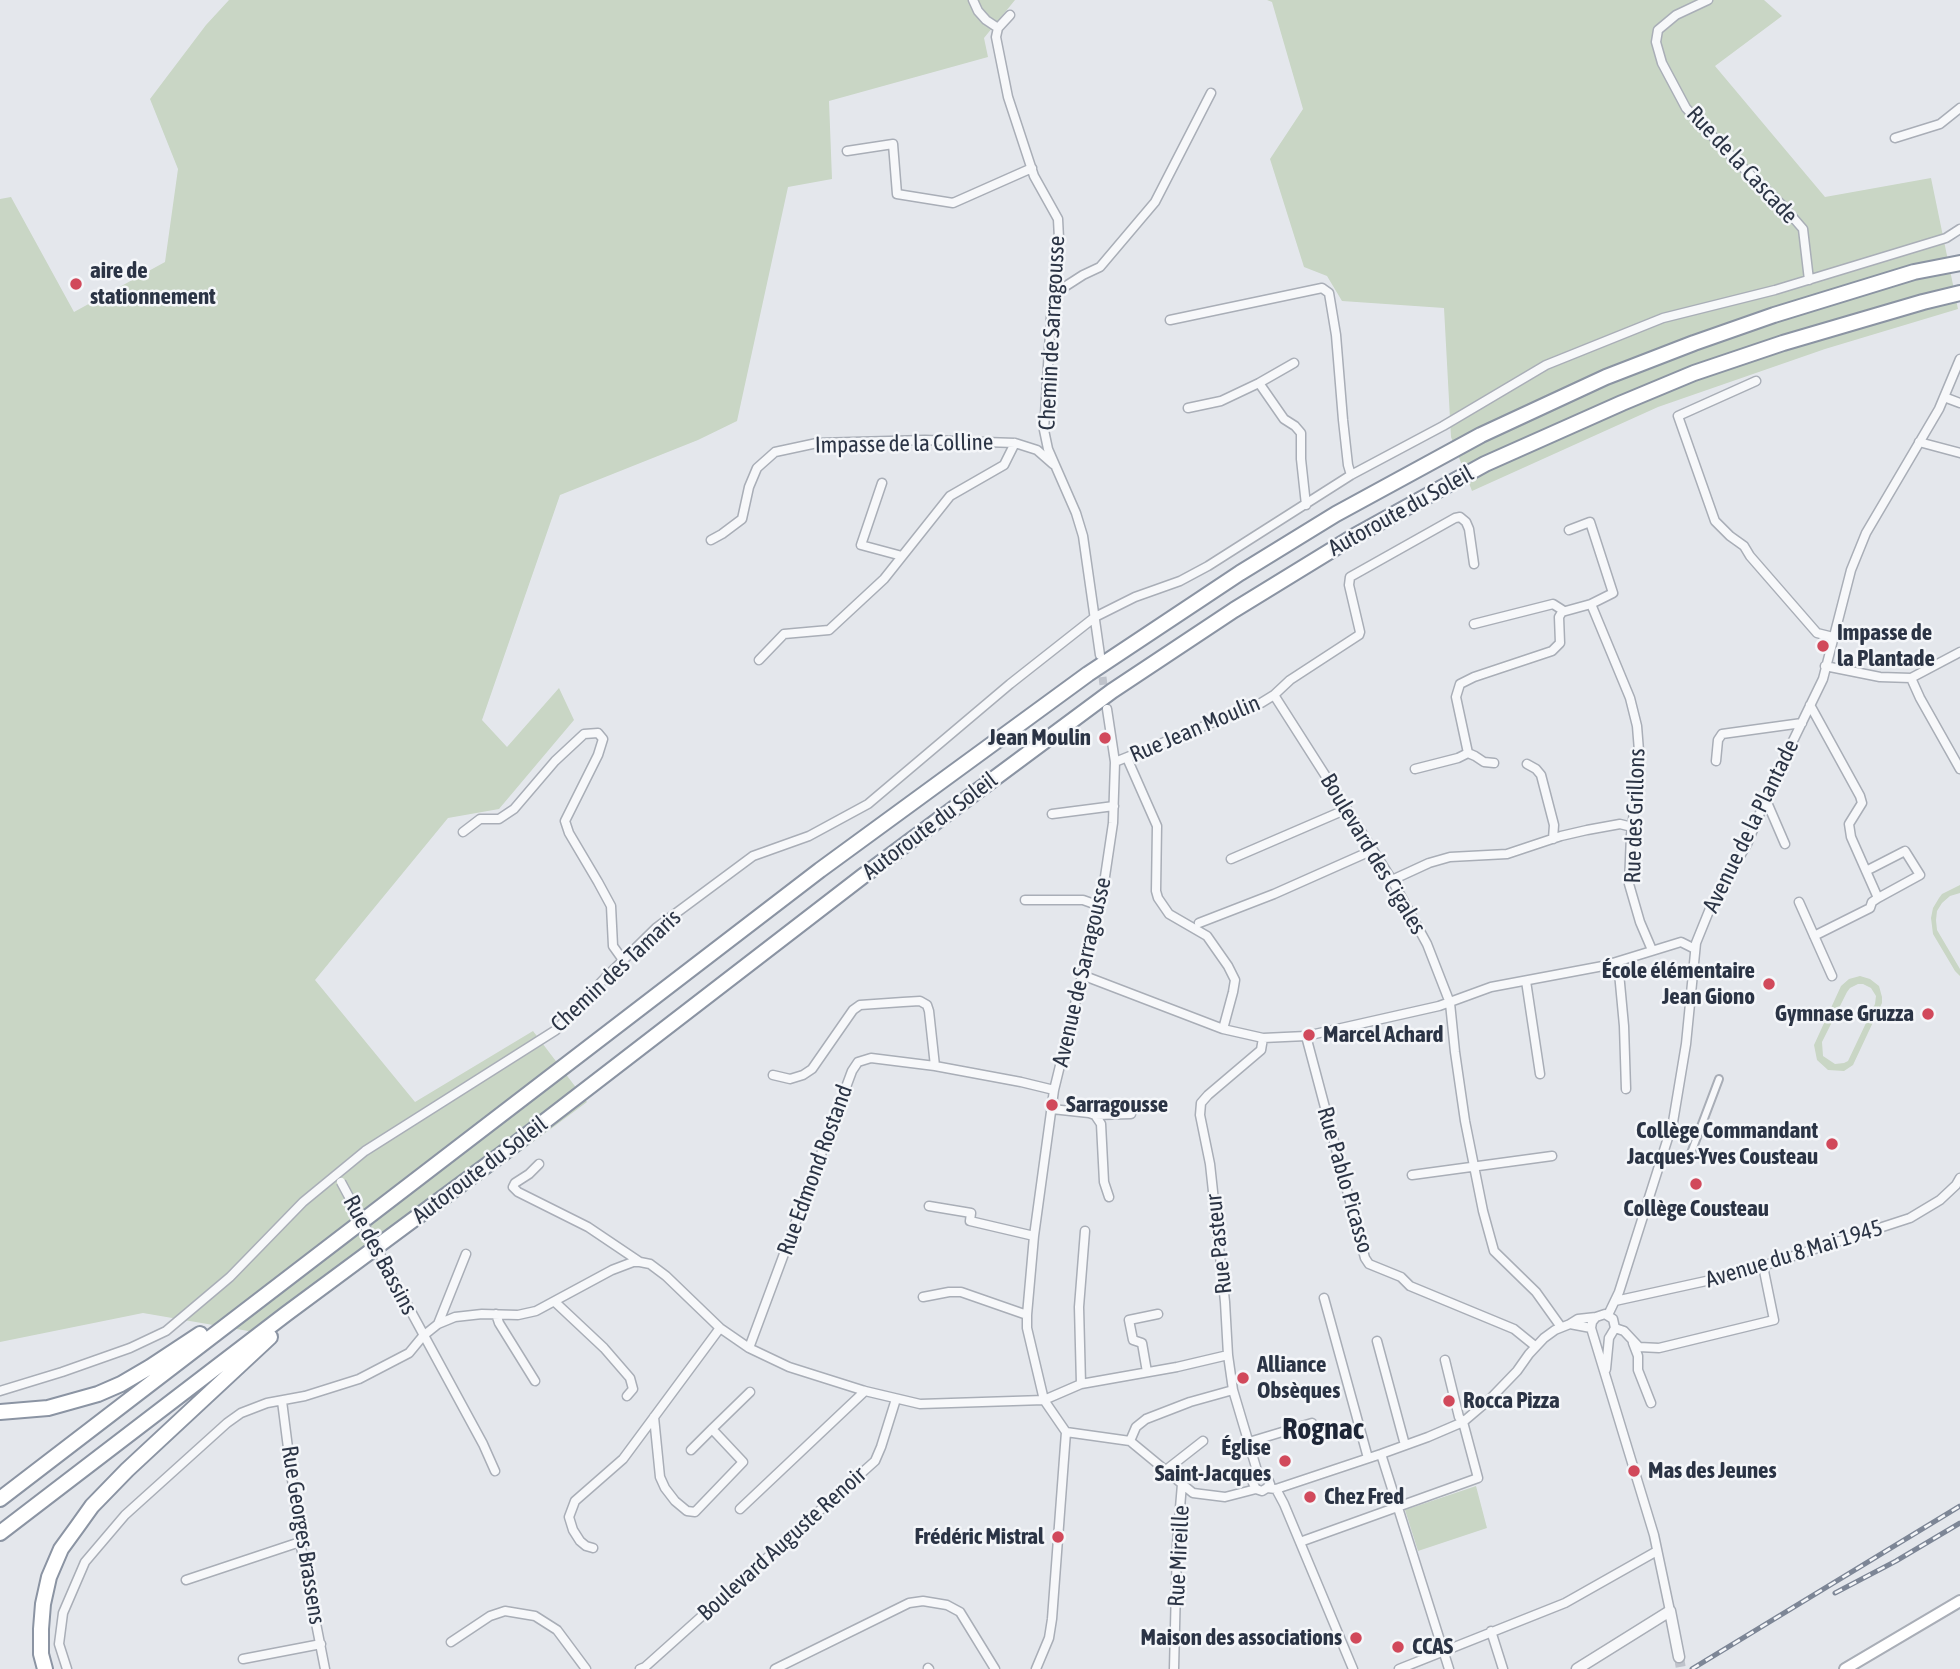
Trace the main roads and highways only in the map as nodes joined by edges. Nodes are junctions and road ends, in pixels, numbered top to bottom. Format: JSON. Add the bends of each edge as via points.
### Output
{"nodes":[{"id":1,"x":1955,"y":264,"type":"edge"},
{"id":2,"x":1957,"y":294,"type":"edge"},
{"id":3,"x":308,"y":1261,"type":"junction"},
{"id":4,"x":325,"y":1286,"type":"junction"},
{"id":5,"x":0,"y":1412,"type":"edge"},
{"id":6,"x":0,"y":1499,"type":"edge"},
{"id":7,"x":0,"y":1533,"type":"edge"},
{"id":8,"x":1960,"y":1599,"type":"edge"},
{"id":9,"x":45,"y":1669,"type":"edge"},
{"id":10,"x":1845,"y":1669,"type":"edge"}],
"edges":[{"from":1,"to":3,"type":"highway","name":"Autoroute du Soleil","via":[[1774,315],[1606,377],[1481,435],[1336,514],[1088,674],[820,870]]},
{"from":2,"to":4,"type":"highway","name":"Autoroute du Soleil","via":[[1695,373],[1485,464],[1353,537],[1112,691]]},
{"from":3,"to":5,"type":"highway","via":[[121,1384],[48,1408]]},
{"from":3,"to":6,"type":"highway","name":"Autoroute du Soleil"},
{"from":4,"to":7,"type":"highway","name":"Autoroute du Soleil"},
{"from":4,"to":9,"type":"highway","via":[[92,1506],[61,1549],[49,1577],[41,1629]]},
{"from":8,"to":10,"type":"main road"}]}
